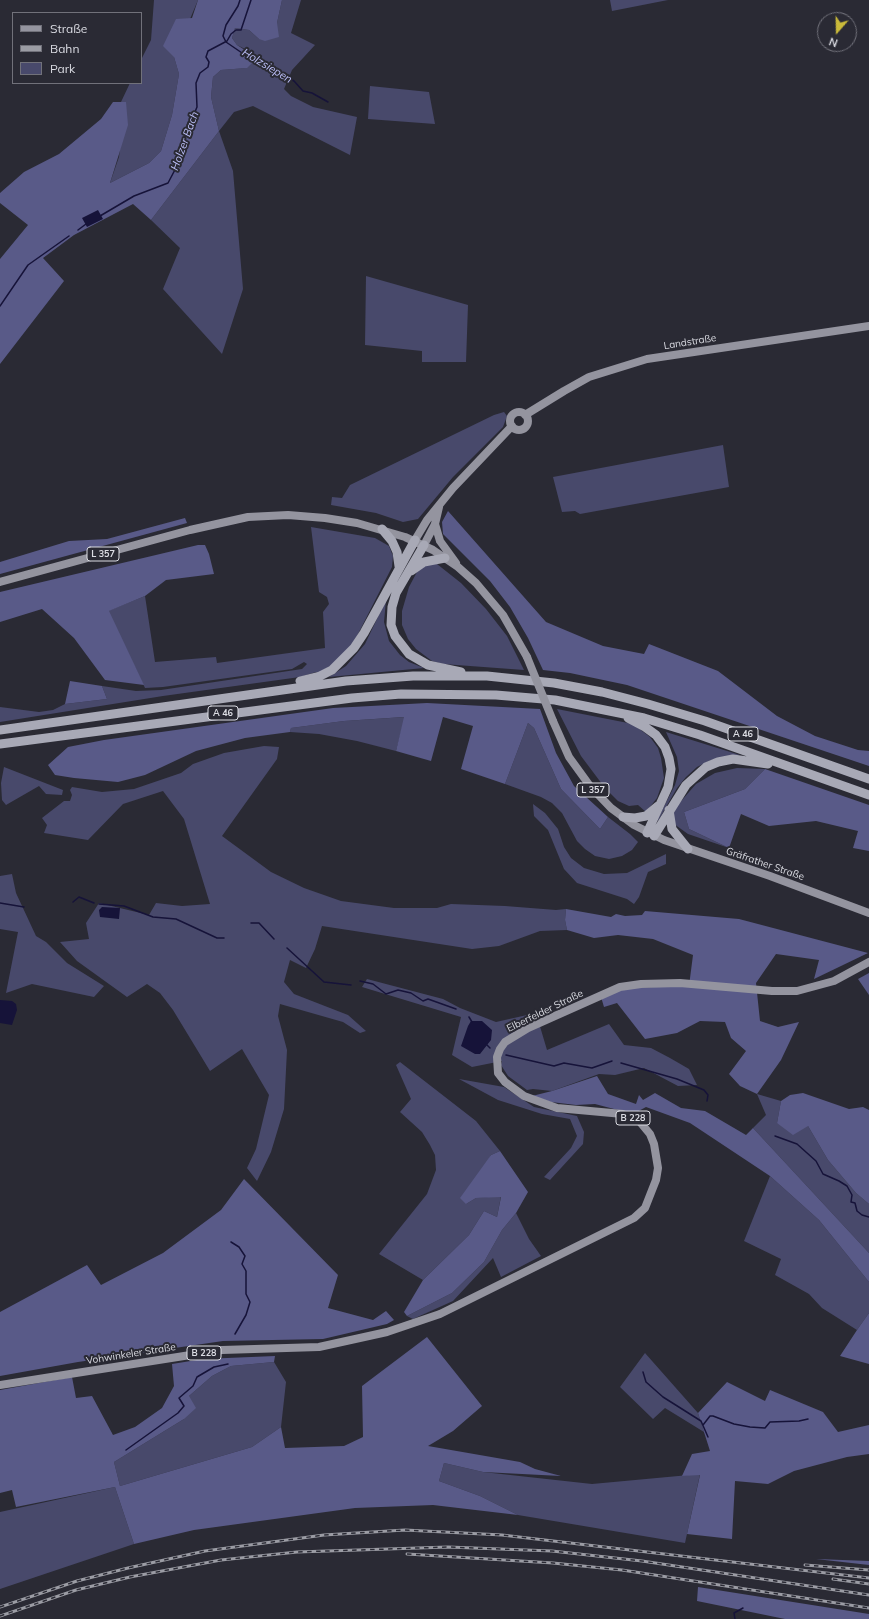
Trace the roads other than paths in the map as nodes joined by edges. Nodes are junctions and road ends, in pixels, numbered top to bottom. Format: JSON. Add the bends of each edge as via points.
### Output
{"nodes":[{"id":1,"x":869,"y":326,"type":"edge"},
{"id":2,"x":525,"y":415,"type":"junction"},
{"id":3,"x":512,"y":426,"type":"junction"},
{"id":4,"x":440,"y":506,"type":"junction"},
{"id":5,"x":435,"y":524,"type":"junction"},
{"id":6,"x":382,"y":529,"type":"junction"},
{"id":7,"x":414,"y":540,"type":"junction"},
{"id":8,"x":424,"y":545,"type":"junction"},
{"id":9,"x":445,"y":558,"type":"junction"},
{"id":10,"x":399,"y":566,"type":"junction"},
{"id":11,"x":458,"y":568,"type":"junction"},
{"id":12,"x":407,"y":574,"type":"junction"},
{"id":13,"x":0,"y":582,"type":"edge"},
{"id":14,"x":487,"y":676,"type":"junction"},
{"id":15,"x":247,"y":694,"type":"junction"},
{"id":16,"x":618,"y":713,"type":"junction"},
{"id":17,"x":0,"y":730,"type":"edge"},
{"id":18,"x":0,"y":744,"type":"edge"},
{"id":19,"x":797,"y":770,"type":"junction"},
{"id":20,"x":865,"y":777,"type":"edge"},
{"id":21,"x":869,"y":795,"type":"edge"},
{"id":22,"x":660,"y":803,"type":"junction"},
{"id":23,"x":669,"y":810,"type":"junction"},
{"id":24,"x":623,"y":817,"type":"junction"},
{"id":25,"x":651,"y":834,"type":"junction"},
{"id":26,"x":688,"y":849,"type":"junction"},
{"id":27,"x":869,"y":913,"type":"edge"},
{"id":28,"x":869,"y":962,"type":"edge"},
{"id":29,"x":407,"y":1326,"type":"joint"},
{"id":30,"x":0,"y":1385,"type":"edge"}],
"edges":[{"from":1,"to":2,"type":"main road","name":"Landstraße","via":[[647,359],[589,378]]},
{"from":2,"to":3,"type":"main road","via":[[519,412],[513,414],[510,420]]},
{"from":2,"to":3,"type":"main road","via":[[528,422],[524,428],[517,430]]},
{"from":3,"to":4,"type":"main road"},
{"from":4,"to":5,"type":"main road"},
{"from":4,"to":7,"type":"main road"},
{"from":5,"to":8,"type":"main road"},
{"from":5,"to":11,"type":"main road","via":[[440,541]]},
{"from":6,"to":7,"type":"main road","number":"L 357"},
{"from":6,"to":10,"type":"highway","via":[[397,552]]},
{"from":6,"to":13,"type":"main road","number":"L 357","via":[[310,516],[248,517],[190,530]]},
{"from":7,"to":8,"type":"main road","number":"L 357"},
{"from":7,"to":10,"type":"highway"},
{"from":8,"to":9,"type":"main road","number":"L 357"},
{"from":8,"to":12,"type":"highway"},
{"from":9,"to":11,"type":"main road","number":"L 357"},
{"from":9,"to":12,"type":"highway","via":[[424,562]]},
{"from":10,"to":15,"type":"highway","via":[[364,633],[332,670],[320,676]]},
{"from":11,"to":24,"type":"main road","number":"L 357","bridge":true,"via":[[476,583],[503,615],[527,658],[569,757],[601,799]]},
{"from":12,"to":14,"type":"highway","via":[[392,607],[391,625],[401,645],[409,654],[428,664],[452,671]]},
{"from":14,"to":15,"type":"highway","number":"A 46","via":[[413,676],[346,681]]},
{"from":14,"to":20,"type":"highway","number":"A 46","via":[[554,683],[633,700],[705,721]]},
{"from":15,"to":17,"type":"highway","number":"A 46"},
{"from":16,"to":18,"type":"highway","number":"A 46","via":[[555,700],[496,695],[401,694],[304,703]]},
{"from":16,"to":19,"type":"highway","number":"A 46","via":[[700,735]]},
{"from":16,"to":22,"type":"highway","via":[[656,735],[664,747],[669,758],[670,778]]},
{"from":19,"to":21,"type":"highway","number":"A 46"},
{"from":19,"to":23,"type":"highway","via":[[747,760],[718,762],[706,768],[686,785]]},
{"from":22,"to":24,"type":"highway","via":[[646,816]]},
{"from":22,"to":25,"type":"highway"},
{"from":23,"to":25,"type":"highway"},
{"from":23,"to":26,"type":"highway","via":[[672,829]]},
{"from":24,"to":25,"type":"main road","number":"L 357"},
{"from":25,"to":26,"type":"main road","name":"Gräfrather Straße","number":"L 357"},
{"from":26,"to":27,"type":"main road","name":"Gräfrather Straße","number":"L 357"},
{"from":28,"to":29,"type":"main road","name":"Elberfelder Straße","number":"B 228","via":[[834,981],[797,991],[680,983],[620,987],[528,1028],[505,1042],[497,1057],[498,1073],[505,1082],[524,1096],[557,1108],[623,1114],[645,1127],[657,1156],[658,1168],[652,1193],[645,1208],[634,1218],[440,1314]]},
{"from":29,"to":30,"type":"main road","name":"Vohwinkeler Straße","number":"B 228","via":[[319,1347],[222,1350]]}]}
